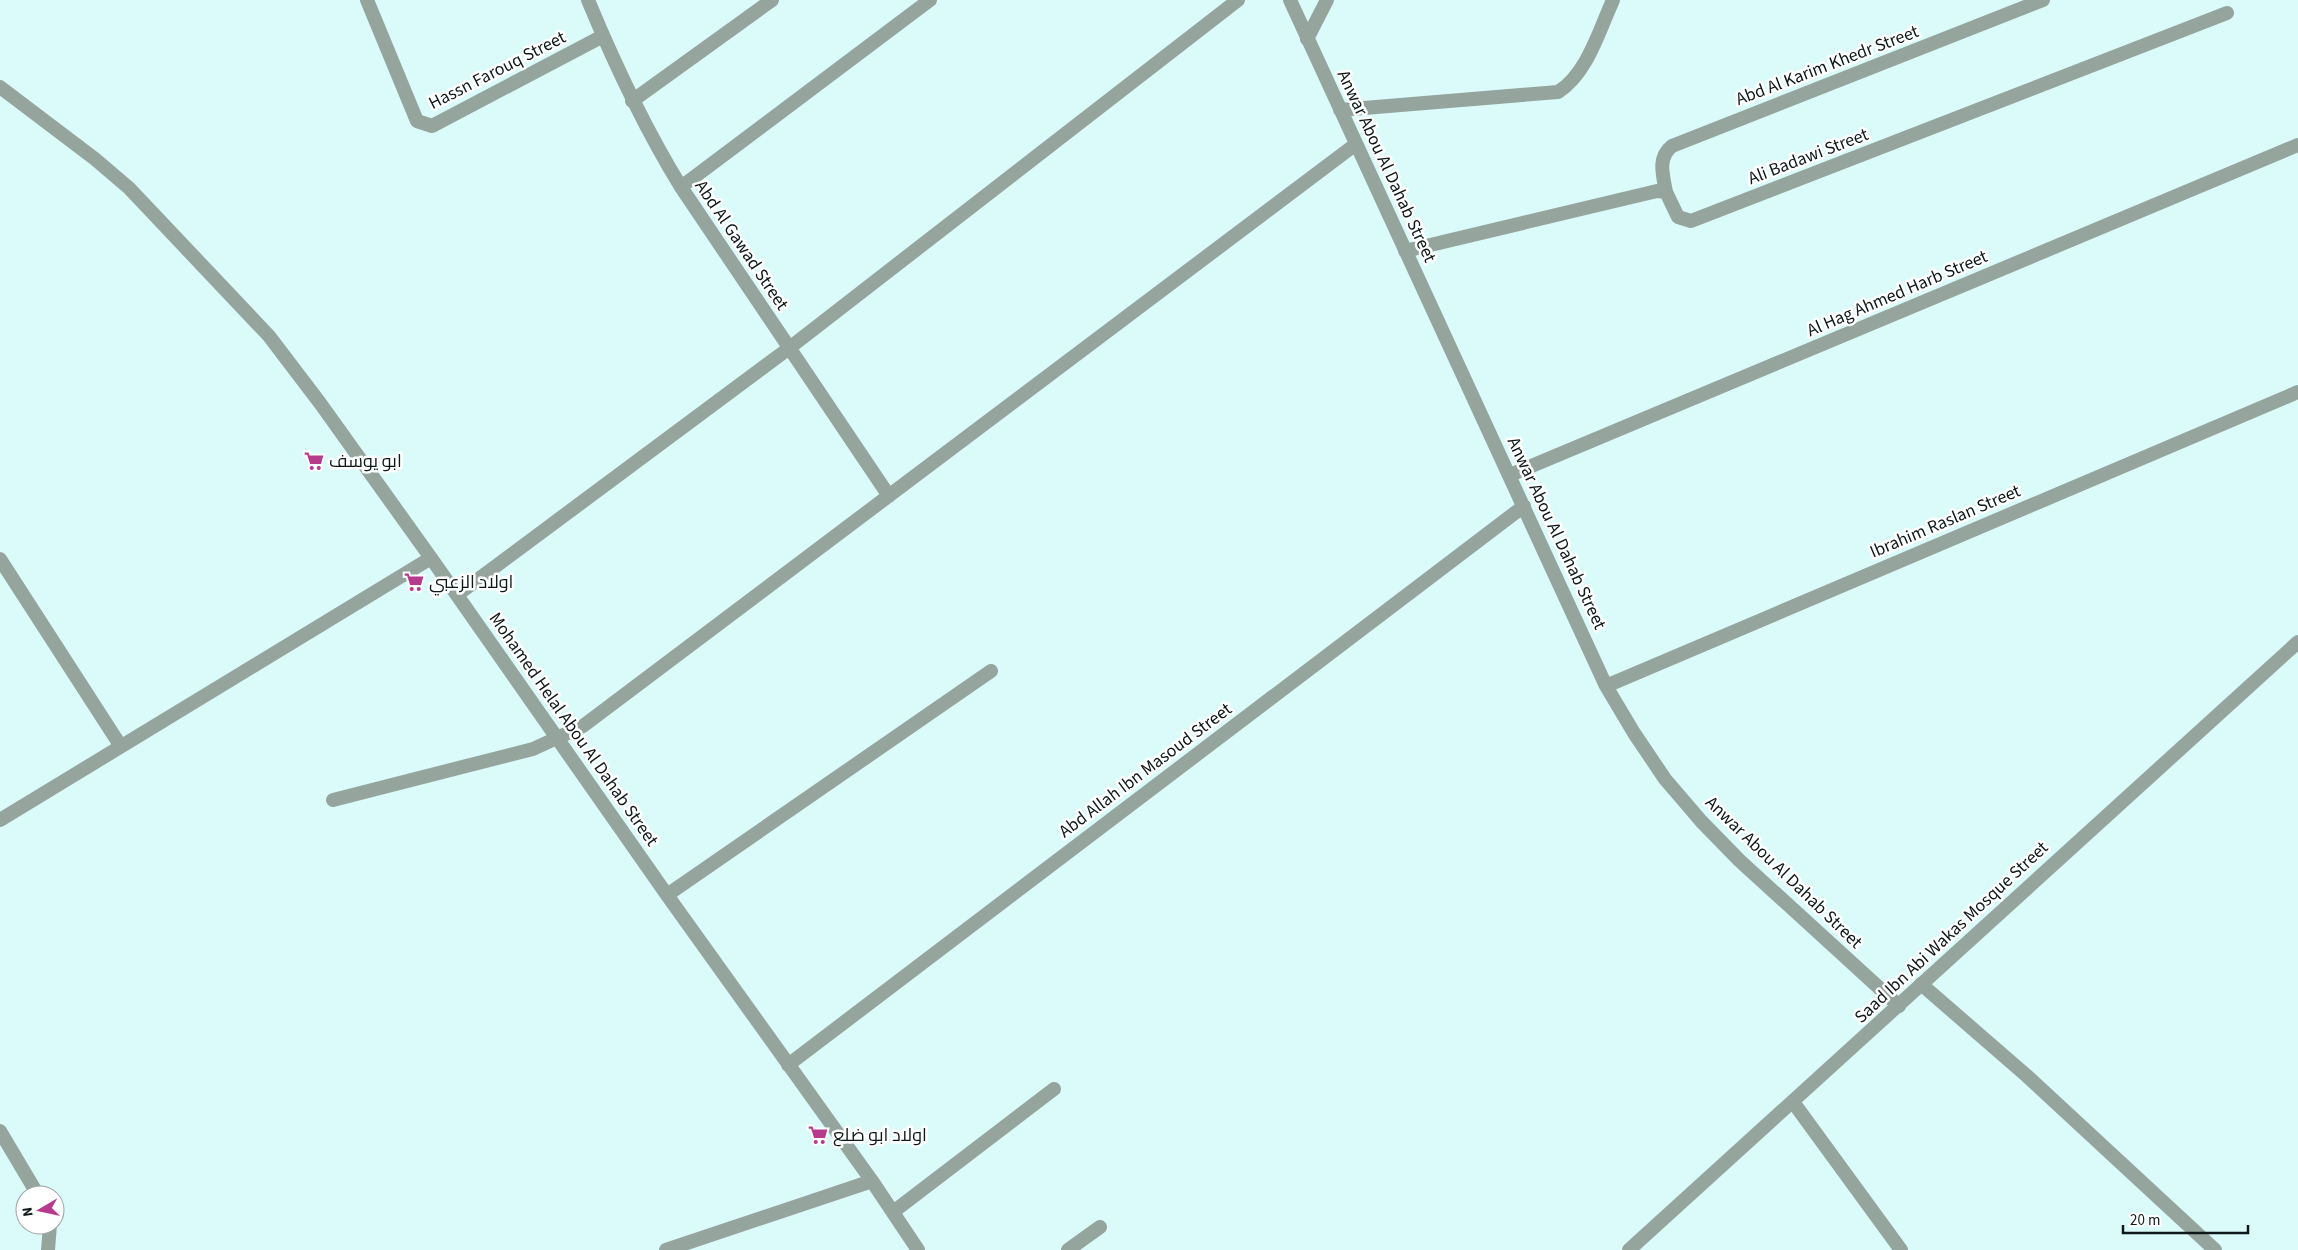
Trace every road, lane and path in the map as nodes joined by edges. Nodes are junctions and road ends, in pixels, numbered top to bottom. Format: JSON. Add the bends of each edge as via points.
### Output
{"nodes":[{"id":1,"x":367,"y":0,"type":"edge"},
{"id":2,"x":588,"y":0,"type":"edge"},
{"id":3,"x":772,"y":0,"type":"edge"},
{"id":4,"x":930,"y":0,"type":"edge"},
{"id":5,"x":1238,"y":0,"type":"edge"},
{"id":6,"x":1290,"y":0,"type":"edge"},
{"id":7,"x":1327,"y":0,"type":"edge"},
{"id":8,"x":1613,"y":0,"type":"edge"},
{"id":9,"x":2042,"y":0,"type":"edge"},
{"id":10,"x":2227,"y":13,"type":"dead end"},
{"id":11,"x":603,"y":36,"type":"junction"},
{"id":12,"x":1307,"y":39,"type":"junction"},
{"id":13,"x":0,"y":87,"type":"edge"},
{"id":14,"x":632,"y":101,"type":"junction"},
{"id":15,"x":1340,"y":110,"type":"junction"},
{"id":16,"x":1356,"y":144,"type":"junction"},
{"id":17,"x":2298,"y":145,"type":"edge"},
{"id":18,"x":681,"y":187,"type":"junction"},
{"id":19,"x":1666,"y":192,"type":"junction"},
{"id":20,"x":1406,"y":251,"type":"junction"},
{"id":21,"x":788,"y":348,"type":"junction"},
{"id":22,"x":2298,"y":392,"type":"edge"},
{"id":23,"x":1510,"y":475,"type":"junction"},
{"id":24,"x":888,"y":496,"type":"junction"},
{"id":25,"x":1524,"y":506,"type":"junction"},
{"id":26,"x":431,"y":558,"type":"junction"},
{"id":27,"x":0,"y":559,"type":"edge"},
{"id":28,"x":457,"y":595,"type":"junction"},
{"id":29,"x":2298,"y":642,"type":"edge"},
{"id":30,"x":990,"y":671,"type":"dead end"},
{"id":31,"x":1606,"y":686,"type":"junction"},
{"id":32,"x":558,"y":739,"type":"junction"},
{"id":33,"x":120,"y":745,"type":"junction"},
{"id":34,"x":333,"y":800,"type":"dead end"},
{"id":35,"x":0,"y":820,"type":"edge"},
{"id":36,"x":667,"y":895,"type":"junction"},
{"id":37,"x":1921,"y":984,"type":"junction"},
{"id":38,"x":1899,"y":1006,"type":"junction"},
{"id":39,"x":788,"y":1064,"type":"junction"},
{"id":40,"x":1054,"y":1089,"type":"dead end"},
{"id":41,"x":1793,"y":1102,"type":"junction"},
{"id":42,"x":0,"y":1131,"type":"edge"},
{"id":43,"x":872,"y":1181,"type":"junction"},
{"id":44,"x":32,"y":1185,"type":"edge"},
{"id":45,"x":893,"y":1212,"type":"junction"},
{"id":46,"x":1100,"y":1227,"type":"dead end"},
{"id":47,"x":49,"y":1235,"type":"edge"},
{"id":48,"x":48,"y":1250,"type":"edge"},
{"id":49,"x":666,"y":1250,"type":"edge"},
{"id":50,"x":918,"y":1250,"type":"edge"},
{"id":51,"x":1068,"y":1250,"type":"edge"},
{"id":52,"x":1629,"y":1250,"type":"edge"},
{"id":53,"x":1901,"y":1250,"type":"edge"},
{"id":54,"x":2215,"y":1250,"type":"edge"}],
"edges":[{"from":1,"to":11,"type":"street","name":"Hassn Farouq Street","via":[[418,121],[424,125],[432,126]]},
{"from":2,"to":11,"type":"street","name":"Abd Al Gawad Street"},
{"from":3,"to":14,"type":"street"},
{"from":4,"to":18,"type":"street"},
{"from":5,"to":21,"type":"street"},
{"from":6,"to":12,"type":"street","name":"Anwar Abou Al Dahab Street"},
{"from":7,"to":12,"type":"street"},
{"from":8,"to":15,"type":"street","via":[[1579,72],[1571,84],[1558,92]]},
{"from":9,"to":19,"type":"street","name":"Abd Al Karim Khedr Street","via":[[1672,146],[1662,162]]},
{"from":10,"to":19,"type":"street","name":"Ali Badawi Street","via":[[1695,220],[1686,221],[1678,217]]},
{"from":11,"to":14,"type":"street","name":"Abd Al Gawad Street"},
{"from":12,"to":15,"type":"street","name":"Anwar Abou Al Dahab Street"},
{"from":13,"to":26,"type":"street","name":"Mohamed Helal Abou Al Dahab Street","via":[[129,188],[269,336]]},
{"from":14,"to":18,"type":"street","name":"Abd Al Gawad Street"},
{"from":15,"to":16,"type":"street","name":"Anwar Abou Al Dahab Street"},
{"from":16,"to":20,"type":"street","name":"Anwar Abou Al Dahab Street"},
{"from":16,"to":24,"type":"street"},
{"from":17,"to":23,"type":"street","name":"Al Hag Ahmed Harb Street"},
{"from":18,"to":21,"type":"street","name":"Abd Al Gawad Street"},
{"from":19,"to":20,"type":"street","via":[[1657,191]]},
{"from":20,"to":23,"type":"street","name":"Anwar Abou Al Dahab Street"},
{"from":21,"to":24,"type":"street","name":"Abd Al Gawad Street"},
{"from":21,"to":28,"type":"street"},
{"from":22,"to":31,"type":"street","name":"Ibrahim Raslan Street"},
{"from":23,"to":25,"type":"street","name":"Anwar Abou Al Dahab Street"},
{"from":24,"to":32,"type":"street","via":[[591,720]]},
{"from":25,"to":31,"type":"street","name":"Anwar Abou Al Dahab Street"},
{"from":25,"to":39,"type":"street","name":"Abd Allah Ibn Masoud Street"},
{"from":26,"to":28,"type":"street","name":"Mohamed Helal Abou Al Dahab Street"},
{"from":26,"to":33,"type":"street"},
{"from":27,"to":33,"type":"street"},
{"from":28,"to":32,"type":"street","name":"Mohamed Helal Abou Al Dahab Street"},
{"from":29,"to":37,"type":"street","name":"Saad Ibn Abi Wakas Mosque Street"},
{"from":30,"to":36,"type":"street"},
{"from":31,"to":38,"type":"street","name":"Anwar Abou Al Dahab Street","via":[[1660,771],[1701,820],[1739,860]]},
{"from":32,"to":34,"type":"street","via":[[506,757]]},
{"from":32,"to":36,"type":"street","name":"Mohamed Helal Abou Al Dahab Street"},
{"from":33,"to":35,"type":"street"},
{"from":36,"to":39,"type":"street","name":"Mohamed Helal Abou Al Dahab Street"},
{"from":37,"to":38,"type":"street","name":"Saad Ibn Abi Wakas Mosque Street"},
{"from":37,"to":54,"type":"street","via":[[2027,1076]]},
{"from":38,"to":41,"type":"street","name":"Saad Ibn Abi Wakas Mosque Street"},
{"from":39,"to":43,"type":"street","name":"Mohamed Helal Abou Al Dahab Street"},
{"from":40,"to":45,"type":"street"},
{"from":41,"to":52,"type":"street","name":"Saad Ibn Abi Wakas Mosque Street"},
{"from":41,"to":53,"type":"street"},
{"from":42,"to":44,"type":"street"},
{"from":43,"to":45,"type":"street","name":"Mohamed Helal Abou Al Dahab Street"},
{"from":43,"to":49,"type":"street"},
{"from":45,"to":50,"type":"street","name":"Mohamed Helal Abou Al Dahab Street"},
{"from":46,"to":51,"type":"street"},
{"from":47,"to":48,"type":"street"}]}
